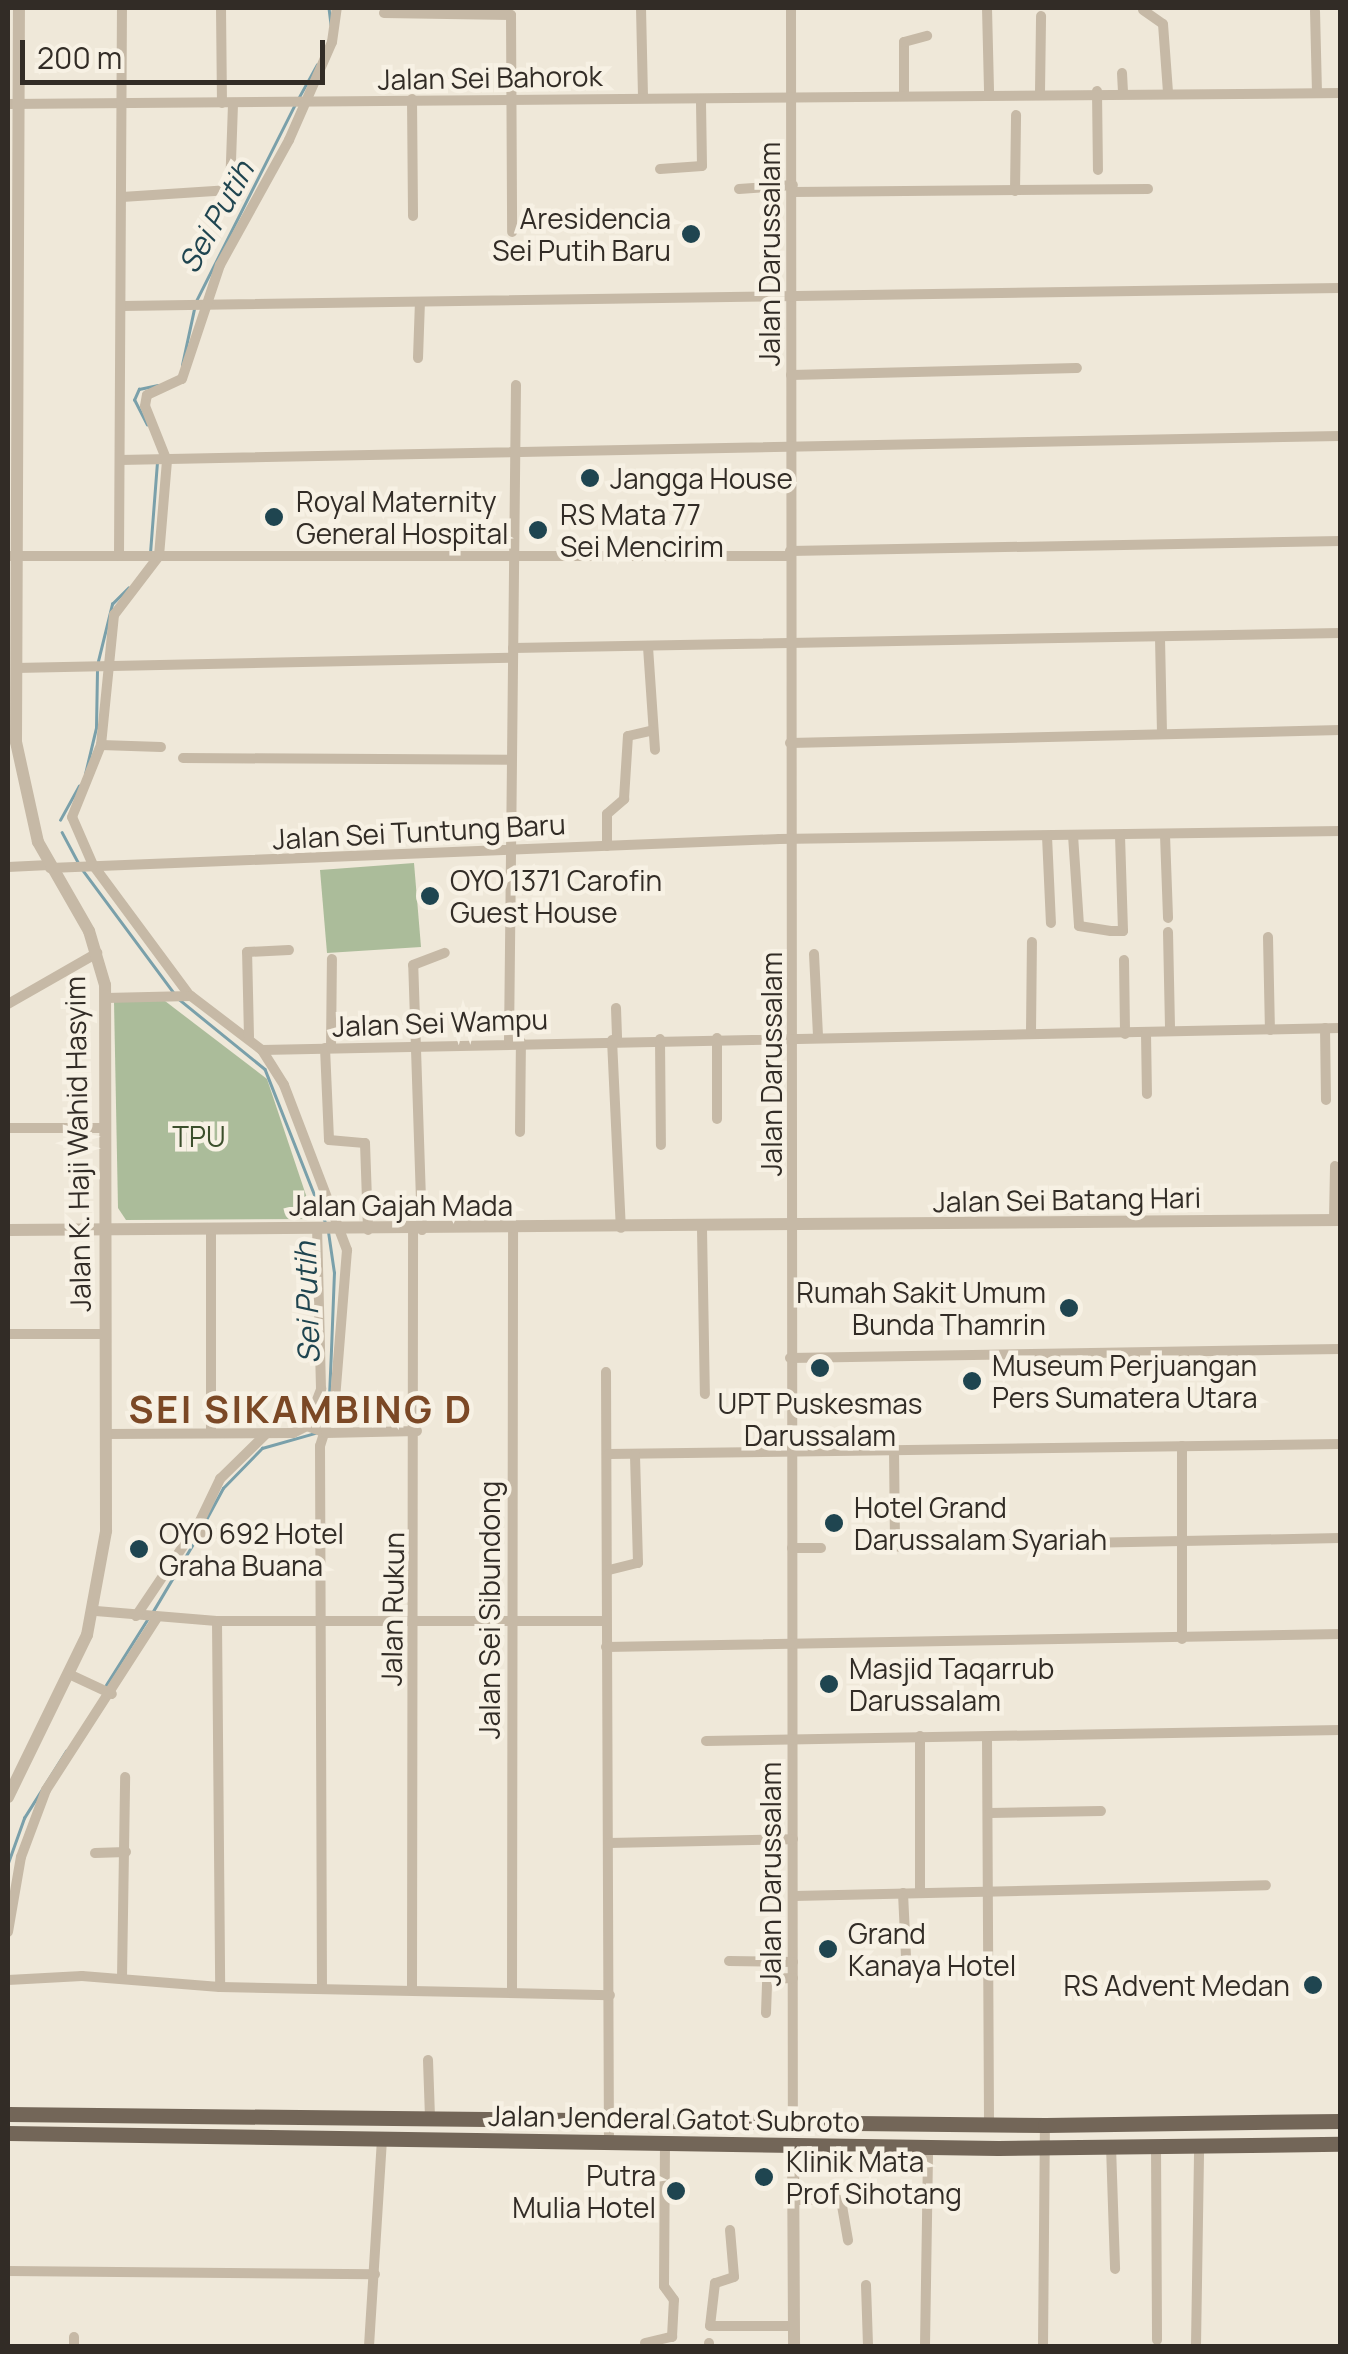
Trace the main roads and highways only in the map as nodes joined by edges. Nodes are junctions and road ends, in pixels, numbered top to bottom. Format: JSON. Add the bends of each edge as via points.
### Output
{"nodes":[{"id":1,"x":8,"y":2114,"type":"edge"},
{"id":2,"x":382,"y":2117,"type":"junction"},
{"id":3,"x":793,"y":2121,"type":"junction"},
{"id":4,"x":1340,"y":2122,"type":"edge"},
{"id":5,"x":8,"y":2134,"type":"edge"},
{"id":6,"x":382,"y":2139,"type":"junction"},
{"id":7,"x":794,"y":2144,"type":"junction"},
{"id":8,"x":1340,"y":2144,"type":"edge"}],
"edges":[{"from":1,"to":2,"type":"main road","name":"Jalan Jenderal Gatot Subroto"},
{"from":2,"to":3,"type":"main road","name":"Jalan Jenderal Gatot Subroto"},
{"from":2,"to":6,"type":"main road"},
{"from":3,"to":4,"type":"main road","name":"Jalan Jenderal Gatot Subroto"},
{"from":3,"to":7,"type":"main road"},
{"from":5,"to":6,"type":"main road","name":"Jalan Jenderal Gatot Subroto"},
{"from":6,"to":7,"type":"main road","name":"Jalan Jenderal Gatot Subroto"},
{"from":7,"to":8,"type":"main road","name":"Jalan Jenderal Gatot Subroto"}]}
